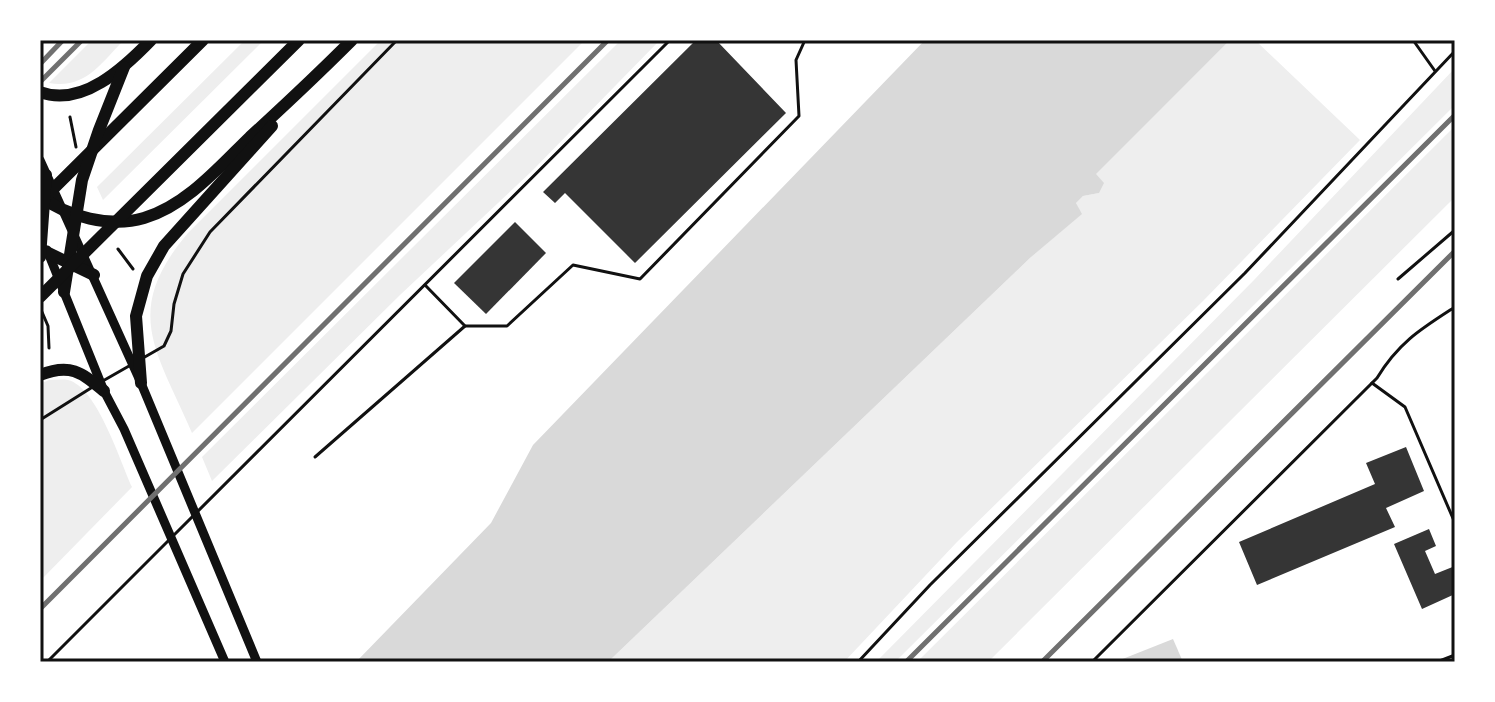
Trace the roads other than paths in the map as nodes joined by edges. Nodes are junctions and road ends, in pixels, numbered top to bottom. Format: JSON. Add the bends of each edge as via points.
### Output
{"nodes":[{"id":1,"x":151,"y":40,"type":"edge"},
{"id":2,"x":203,"y":40,"type":"edge"},
{"id":3,"x":299,"y":40,"type":"edge"},
{"id":4,"x":352,"y":40,"type":"edge"},
{"id":5,"x":397,"y":40,"type":"edge"},
{"id":6,"x":670,"y":40,"type":"edge"},
{"id":7,"x":805,"y":40,"type":"edge"},
{"id":8,"x":1413,"y":40,"type":"edge"},
{"id":9,"x":1455,"y":51,"type":"edge"},
{"id":10,"x":124,"y":67,"type":"junction"},
{"id":11,"x":321,"y":71,"type":"junction"},
{"id":12,"x":1435,"y":71,"type":"junction"},
{"id":13,"x":40,"y":92,"type":"edge"},
{"id":14,"x":40,"y":160,"type":"edge"},
{"id":15,"x":46,"y":175,"type":"junction"},
{"id":16,"x":42,"y":199,"type":"edge"},
{"id":17,"x":61,"y":207,"type":"junction"},
{"id":18,"x":76,"y":214,"type":"junction"},
{"id":19,"x":1455,"y":230,"type":"edge"},
{"id":20,"x":41,"y":231,"type":"edge"},
{"id":21,"x":74,"y":233,"type":"junction"},
{"id":22,"x":42,"y":252,"type":"edge"},
{"id":23,"x":71,"y":263,"type":"junction"},
{"id":24,"x":94,"y":275,"type":"junction"},
{"id":25,"x":1398,"y":279,"type":"dead end"},
{"id":26,"x":425,"y":285,"type":"junction"},
{"id":27,"x":64,"y":292,"type":"junction"},
{"id":28,"x":40,"y":297,"type":"edge"},
{"id":29,"x":1455,"y":307,"type":"edge"},
{"id":30,"x":465,"y":326,"type":"junction"},
{"id":31,"x":40,"y":375,"type":"edge"},
{"id":32,"x":141,"y":383,"type":"junction"},
{"id":33,"x":1372,"y":383,"type":"junction"},
{"id":34,"x":104,"y":391,"type":"junction"},
{"id":35,"x":40,"y":420,"type":"edge"},
{"id":36,"x":315,"y":457,"type":"dead end"},
{"id":37,"x":1455,"y":523,"type":"edge"},
{"id":38,"x":1455,"y":655,"type":"edge"},
{"id":39,"x":47,"y":662,"type":"edge"},
{"id":40,"x":225,"y":662,"type":"edge"},
{"id":41,"x":257,"y":662,"type":"edge"},
{"id":42,"x":858,"y":662,"type":"edge"},
{"id":43,"x":1092,"y":662,"type":"edge"},
{"id":44,"x":1437,"y":662,"type":"edge"}],
"edges":[{"from":1,"to":10,"type":"highway"},
{"from":2,"to":16,"type":"highway"},
{"from":3,"to":28,"type":"highway"},
{"from":4,"to":11,"type":"highway"},
{"from":5,"to":35,"type":"lane","via":[[210,232],[183,274],[164,346]]},
{"from":6,"to":26,"type":"lane"},
{"from":7,"to":30,"type":"lane","via":[[796,60],[799,116],[640,279],[573,265],[507,326]]},
{"from":8,"to":12,"type":"lane"},
{"from":9,"to":12,"type":"lane"},
{"from":10,"to":13,"type":"highway","via":[[78,93]]},
{"from":10,"to":18,"type":"highway","via":[[82,180]]},
{"from":11,"to":18,"type":"highway","via":[[173,204],[144,218],[105,222]]},
{"from":11,"to":32,"type":"highway","via":[[164,246],[147,276],[136,316]]},
{"from":12,"to":42,"type":"lane","via":[[1245,273]]},
{"from":14,"to":15,"type":"main road"},
{"from":15,"to":16,"type":"highway"},
{"from":15,"to":17,"type":"main road"},
{"from":16,"to":17,"type":"highway"},
{"from":16,"to":20,"type":"highway"},
{"from":17,"to":18,"type":"highway"},
{"from":17,"to":21,"type":"main road"},
{"from":18,"to":21,"type":"highway"},
{"from":19,"to":25,"type":"lane"},
{"from":20,"to":22,"type":"highway"},
{"from":21,"to":23,"type":"highway"},
{"from":21,"to":24,"type":"main road"},
{"from":22,"to":23,"type":"highway"},
{"from":22,"to":27,"type":"main road"},
{"from":23,"to":24,"type":"highway"},
{"from":23,"to":27,"type":"highway"},
{"from":24,"to":32,"type":"main road"},
{"from":26,"to":30,"type":"lane"},
{"from":26,"to":39,"type":"lane"},
{"from":27,"to":34,"type":"main road"},
{"from":29,"to":33,"type":"lane","via":[[1408,338]]},
{"from":30,"to":36,"type":"lane"},
{"from":31,"to":34,"type":"highway","via":[[68,369],[84,374]]},
{"from":32,"to":41,"type":"main road"},
{"from":33,"to":37,"type":"lane","via":[[1405,407]]},
{"from":33,"to":43,"type":"lane"},
{"from":34,"to":40,"type":"main road"},
{"from":38,"to":44,"type":"lane"}]}
